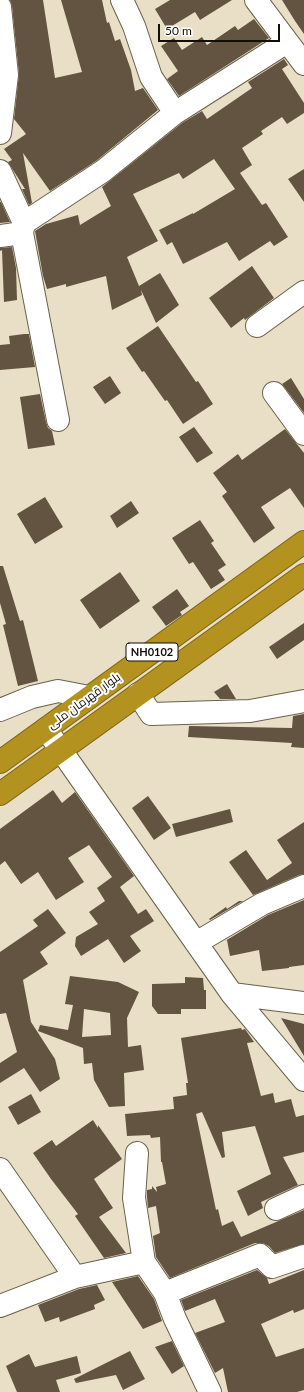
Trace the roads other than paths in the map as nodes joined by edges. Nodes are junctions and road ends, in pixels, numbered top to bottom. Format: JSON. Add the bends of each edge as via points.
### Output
{"nodes":[{"id":1,"x":122,"y":0,"type":"edge"},
{"id":2,"x":256,"y":0,"type":"edge"},
{"id":3,"x":0,"y":7,"type":"edge"},
{"id":4,"x":287,"y":42,"type":"junction"},
{"id":5,"x":304,"y":64,"type":"edge"},
{"id":6,"x":4,"y":75,"type":"edge"},
{"id":7,"x":175,"y":113,"type":"junction"},
{"id":8,"x":0,"y":133,"type":"edge"},
{"id":9,"x":0,"y":171,"type":"edge"},
{"id":10,"x":23,"y":228,"type":"junction"},
{"id":11,"x":0,"y":236,"type":"edge"},
{"id":12,"x":304,"y":292,"type":"edge"},
{"id":13,"x":257,"y":326,"type":"dead end"},
{"id":14,"x":274,"y":392,"type":"dead end"},
{"id":15,"x":58,"y":420,"type":"dead end"},
{"id":16,"x":304,"y":434,"type":"edge"},
{"id":17,"x":304,"y":542,"type":"edge"},
{"id":18,"x":304,"y":575,"type":"edge"},
{"id":19,"x":138,"y":694,"type":"junction"},
{"id":20,"x":89,"y":697,"type":"junction"},
{"id":21,"x":304,"y":701,"type":"edge"},
{"id":22,"x":0,"y":710,"type":"edge"},
{"id":23,"x":46,"y":729,"type":"junction"},
{"id":24,"x":61,"y":749,"type":"junction"},
{"id":25,"x":0,"y":762,"type":"edge"},
{"id":26,"x":0,"y":794,"type":"edge"},
{"id":27,"x":304,"y":886,"type":"edge"},
{"id":28,"x":196,"y":943,"type":"junction"},
{"id":29,"x":232,"y":994,"type":"junction"},
{"id":30,"x":304,"y":1003,"type":"edge"},
{"id":31,"x":304,"y":1080,"type":"edge"},
{"id":32,"x":137,"y":1153,"type":"dead end"},
{"id":33,"x":0,"y":1169,"type":"edge"},
{"id":34,"x":304,"y":1196,"type":"edge"},
{"id":35,"x":276,"y":1209,"type":"dead end"},
{"id":36,"x":304,"y":1256,"type":"edge"},
{"id":37,"x":144,"y":1262,"type":"junction"},
{"id":38,"x":76,"y":1277,"type":"junction"},
{"id":39,"x":165,"y":1293,"type":"junction"},
{"id":40,"x":0,"y":1306,"type":"edge"},
{"id":41,"x":210,"y":1392,"type":"edge"}],
"edges":[{"from":1,"to":7,"type":"street","via":[[134,26],[151,78]]},
{"from":2,"to":4,"type":"street"},
{"from":3,"to":6,"type":"street"},
{"from":4,"to":5,"type":"street"},
{"from":4,"to":7,"type":"street"},
{"from":6,"to":8,"type":"street"},
{"from":7,"to":10,"type":"street","via":[[103,171]]},
{"from":9,"to":10,"type":"street"},
{"from":10,"to":11,"type":"street"},
{"from":10,"to":15,"type":"street"},
{"from":12,"to":13,"type":"street"},
{"from":14,"to":16,"type":"street"},
{"from":17,"to":20,"type":"highway","name":"بلوار قهرمان ملی","number":"NH0102"},
{"from":18,"to":19,"type":"highway","number":"NH0102"},
{"from":19,"to":21,"type":"street","via":[[151,714],[250,711]]},
{"from":19,"to":24,"type":"highway","number":"NH0102"},
{"from":20,"to":22,"type":"street","via":[[58,691],[32,697]]},
{"from":20,"to":23,"type":"highway","name":"بلوار قهرمان ملی","number":"NH0102"},
{"from":23,"to":24,"type":"street"},
{"from":23,"to":25,"type":"highway","name":"بلوار قهرمان ملی","number":"NH0102"},
{"from":24,"to":26,"type":"highway","number":"NH0102"},
{"from":24,"to":28,"type":"street"},
{"from":27,"to":28,"type":"street","via":[[262,904]]},
{"from":28,"to":29,"type":"street"},
{"from":29,"to":30,"type":"street"},
{"from":29,"to":31,"type":"street"},
{"from":32,"to":37,"type":"street","via":[[134,1198]]},
{"from":33,"to":38,"type":"street"},
{"from":34,"to":35,"type":"street"},
{"from":36,"to":39,"type":"street","via":[[272,1267],[260,1256]]},
{"from":37,"to":38,"type":"street"},
{"from":37,"to":39,"type":"street"},
{"from":38,"to":40,"type":"street"},
{"from":39,"to":41,"type":"street"}]}
